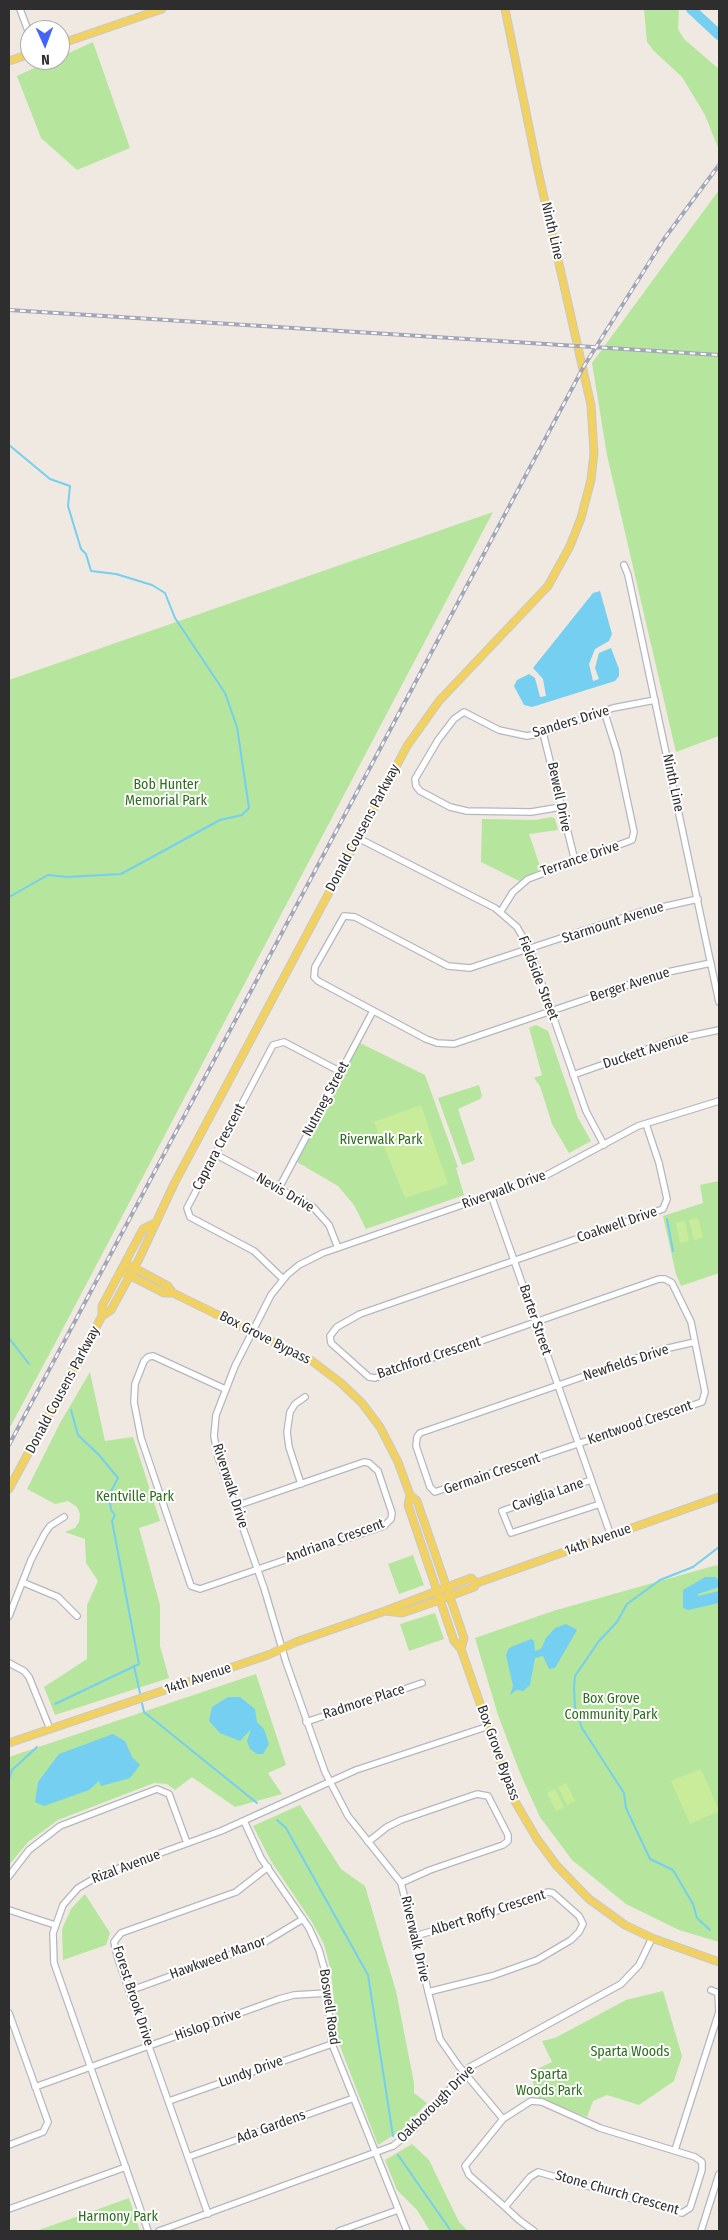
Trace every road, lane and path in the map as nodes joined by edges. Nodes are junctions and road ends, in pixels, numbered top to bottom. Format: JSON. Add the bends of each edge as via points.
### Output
{"nodes":[{"id":1,"x":162,"y":9,"type":"edge"},
{"id":2,"x":505,"y":9,"type":"edge"},
{"id":3,"x":70,"y":41,"type":"edge"},
{"id":4,"x":594,"y":453,"type":"joint"},
{"id":5,"x":624,"y":565,"type":"dead end"},
{"id":6,"x":655,"y":700,"type":"junction"},
{"id":7,"x":604,"y":711,"type":"junction"},
{"id":8,"x":543,"y":733,"type":"junction"},
{"id":9,"x":561,"y":807,"type":"junction"},
{"id":10,"x":358,"y":838,"type":"junction"},
{"id":11,"x":574,"y":861,"type":"junction"},
{"id":12,"x":698,"y":899,"type":"junction"},
{"id":13,"x":501,"y":911,"type":"junction"},
{"id":14,"x":530,"y":950,"type":"junction"},
{"id":15,"x":711,"y":963,"type":"junction"},
{"id":16,"x":719,"y":1002,"type":"edge"},
{"id":17,"x":373,"y":1011,"type":"junction"},
{"id":18,"x":551,"y":1012,"type":"junction"},
{"id":19,"x":719,"y":1030,"type":"edge"},
{"id":20,"x":341,"y":1072,"type":"junction"},
{"id":21,"x":573,"y":1075,"type":"junction"},
{"id":22,"x":719,"y":1101,"type":"edge"},
{"id":23,"x":646,"y":1124,"type":"junction"},
{"id":24,"x":604,"y":1145,"type":"junction"},
{"id":25,"x":215,"y":1154,"type":"junction"},
{"id":26,"x":279,"y":1188,"type":"junction"},
{"id":27,"x":491,"y":1195,"type":"junction"},
{"id":28,"x":153,"y":1224,"type":"junction"},
{"id":29,"x":338,"y":1248,"type":"junction"},
{"id":30,"x":514,"y":1261,"type":"junction"},
{"id":31,"x":125,"y":1263,"type":"junction"},
{"id":32,"x":134,"y":1268,"type":"junction"},
{"id":33,"x":121,"y":1271,"type":"junction"},
{"id":34,"x":130,"y":1275,"type":"junction"},
{"id":35,"x":283,"y":1279,"type":"junction"},
{"id":36,"x":174,"y":1293,"type":"junction"},
{"id":37,"x":102,"y":1316,"type":"junction"},
{"id":38,"x":536,"y":1322,"type":"junction"},
{"id":39,"x":253,"y":1332,"type":"junction"},
{"id":40,"x":695,"y":1342,"type":"junction"},
{"id":41,"x":557,"y":1386,"type":"junction"},
{"id":42,"x":225,"y":1389,"type":"junction"},
{"id":43,"x":305,"y":1398,"type":"dead end"},
{"id":44,"x":578,"y":1444,"type":"junction"},
{"id":45,"x":591,"y":1480,"type":"junction"},
{"id":46,"x":301,"y":1484,"type":"junction"},
{"id":47,"x":9,"y":1489,"type":"edge"},
{"id":48,"x":410,"y":1495,"type":"junction"},
{"id":49,"x":719,"y":1497,"type":"edge"},
{"id":50,"x":600,"y":1504,"type":"junction"},
{"id":51,"x":236,"y":1506,"type":"junction"},
{"id":52,"x":64,"y":1517,"type":"dead end"},
{"id":53,"x":611,"y":1536,"type":"junction"},
{"id":54,"x":257,"y":1569,"type":"junction"},
{"id":55,"x":22,"y":1582,"type":"junction"},
{"id":56,"x":477,"y":1582,"type":"junction"},
{"id":57,"x":447,"y":1587,"type":"junction"},
{"id":58,"x":436,"y":1590,"type":"junction"},
{"id":59,"x":450,"y":1596,"type":"junction"},
{"id":60,"x":440,"y":1599,"type":"junction"},
{"id":61,"x":385,"y":1612,"type":"junction"},
{"id":62,"x":9,"y":1616,"type":"edge"},
{"id":63,"x":77,"y":1616,"type":"dead end"},
{"id":64,"x":282,"y":1648,"type":"junction"},
{"id":65,"x":461,"y":1649,"type":"junction"},
{"id":66,"x":9,"y":1663,"type":"edge"},
{"id":67,"x":422,"y":1683,"type":"dead end"},
{"id":68,"x":306,"y":1722,"type":"junction"},
{"id":69,"x":489,"y":1726,"type":"junction"},
{"id":70,"x":50,"y":1729,"type":"junction"},
{"id":71,"x":9,"y":1743,"type":"edge"},
{"id":72,"x":330,"y":1780,"type":"junction"},
{"id":73,"x":244,"y":1820,"type":"junction"},
{"id":74,"x":368,"y":1842,"type":"junction"},
{"id":75,"x":187,"y":1843,"type":"junction"},
{"id":76,"x":268,"y":1867,"type":"junction"},
{"id":77,"x":9,"y":1876,"type":"edge"},
{"id":78,"x":401,"y":1883,"type":"junction"},
{"id":79,"x":9,"y":1910,"type":"edge"},
{"id":80,"x":303,"y":1919,"type":"junction"},
{"id":81,"x":54,"y":1925,"type":"junction"},
{"id":82,"x":415,"y":1936,"type":"junction"},
{"id":83,"x":652,"y":1938,"type":"junction"},
{"id":84,"x":719,"y":1962,"type":"edge"},
{"id":85,"x":129,"y":1990,"type":"junction"},
{"id":86,"x":712,"y":1990,"type":"dead end"},
{"id":87,"x":428,"y":1992,"type":"junction"},
{"id":88,"x":327,"y":1993,"type":"junction"},
{"id":89,"x":9,"y":2013,"type":"edge"},
{"id":90,"x":332,"y":2044,"type":"junction"},
{"id":91,"x":149,"y":2046,"type":"junction"},
{"id":92,"x":90,"y":2067,"type":"junction"},
{"id":93,"x":464,"y":2073,"type":"junction"},
{"id":94,"x":35,"y":2087,"type":"junction"},
{"id":95,"x":354,"y":2098,"type":"junction"},
{"id":96,"x":169,"y":2101,"type":"junction"},
{"id":97,"x":503,"y":2119,"type":"junction"},
{"id":98,"x":9,"y":2145,"type":"edge"},
{"id":99,"x":675,"y":2150,"type":"junction"},
{"id":100,"x":375,"y":2154,"type":"junction"},
{"id":101,"x":188,"y":2157,"type":"junction"},
{"id":102,"x":126,"y":2167,"type":"junction"},
{"id":103,"x":719,"y":2174,"type":"edge"},
{"id":104,"x":505,"y":2207,"type":"junction"},
{"id":105,"x":9,"y":2209,"type":"edge"},
{"id":106,"x":398,"y":2210,"type":"junction"},
{"id":107,"x":208,"y":2214,"type":"junction"},
{"id":108,"x":148,"y":2231,"type":"edge"},
{"id":109,"x":160,"y":2231,"type":"edge"},
{"id":110,"x":339,"y":2231,"type":"edge"},
{"id":111,"x":407,"y":2231,"type":"edge"},
{"id":112,"x":534,"y":2231,"type":"edge"},
{"id":113,"x":701,"y":2231,"type":"edge"}],
"edges":[{"from":1,"to":3,"type":"main road"},
{"from":2,"to":4,"type":"main road","name":"Ninth Line","via":[[538,171],[588,384]]},
{"from":4,"to":10,"type":"main road","name":"Donald Cousens Parkway","via":[[581,518],[560,566],[531,605],[427,716],[407,746]]},
{"from":5,"to":6,"type":"street","name":"Ninth Line"},
{"from":6,"to":7,"type":"street","name":"Sanders Drive"},
{"from":6,"to":12,"type":"street","name":"Ninth Line"},
{"from":7,"to":8,"type":"street","name":"Sanders Drive"},
{"from":7,"to":11,"type":"street","name":"Terrance Drive","via":[[615,744],[633,836],[628,842]]},
{"from":8,"to":9,"type":"street","name":"Bewell Drive"},
{"from":8,"to":9,"type":"street","name":"Sanders Drive","via":[[511,734],[469,714],[459,714],[429,754],[415,779],[416,786],[450,806],[467,811],[531,812]]},
{"from":9,"to":11,"type":"street","name":"Bewell Drive"},
{"from":10,"to":13,"type":"street","name":"Fieldside Street"},
{"from":10,"to":28,"type":"main road","name":"Donald Cousens Parkway"},
{"from":11,"to":13,"type":"street","name":"Terrance Drive","via":[[528,879],[513,892]]},
{"from":12,"to":14,"type":"street","name":"Starmount Avenue","via":[[640,912]]},
{"from":12,"to":15,"type":"street","name":"Ninth Line"},
{"from":13,"to":14,"type":"street","name":"Fieldside Street","via":[[520,931]]},
{"from":14,"to":17,"type":"street","name":"Starmount Avenue","via":[[482,966],[457,968],[438,962],[355,917],[344,916],[315,967],[314,977]]},
{"from":14,"to":18,"type":"street","name":"Fieldside Street"},
{"from":15,"to":16,"type":"street","name":"Ninth Line"},
{"from":15,"to":18,"type":"street","name":"Berger Avenue","via":[[663,973]]},
{"from":17,"to":18,"type":"street","name":"Berger Avenue","via":[[426,1039],[454,1044]]},
{"from":17,"to":20,"type":"street","name":"Nutmeg Street"},
{"from":18,"to":21,"type":"street","name":"Fieldside Street"},
{"from":19,"to":21,"type":"street","name":"Duckett Avenue","via":[[676,1039]]},
{"from":20,"to":25,"type":"street","name":"Caprara Crescent","via":[[284,1042],[276,1043]]},
{"from":20,"to":26,"type":"street","name":"Nutmeg Street"},
{"from":21,"to":24,"type":"street","name":"Fieldside Street","via":[[588,1116]]},
{"from":22,"to":23,"type":"street","name":"Riverwalk Drive"},
{"from":23,"to":24,"type":"street","name":"Riverwalk Drive"},
{"from":23,"to":30,"type":"street","name":"Coakwell Drive","via":[[667,1200],[663,1210]]},
{"from":24,"to":27,"type":"street","name":"Riverwalk Drive","via":[[546,1176]]},
{"from":25,"to":26,"type":"street","name":"Nevis Drive"},
{"from":25,"to":35,"type":"street","name":"Caprara Crescent","via":[[188,1204],[188,1215],[254,1251]]},
{"from":26,"to":29,"type":"street","name":"Nevis Drive","via":[[306,1202],[320,1214],[329,1225]]},
{"from":27,"to":29,"type":"street","name":"Riverwalk Drive"},
{"from":27,"to":30,"type":"street","name":"Barter Street"},
{"from":28,"to":31,"type":"main road","name":"Donald Cousens Parkway","via":[[143,1229]]},
{"from":28,"to":32,"type":"main road","name":"Donald Cousens Parkway","via":[[152,1234]]},
{"from":29,"to":35,"type":"street","name":"Riverwalk Drive","via":[[305,1261]]},
{"from":30,"to":38,"type":"street","name":"Barter Street"},
{"from":30,"to":38,"type":"street","name":"Batchford Crescent","via":[[349,1318],[333,1331],[331,1343],[369,1377],[375,1378]]},
{"from":31,"to":32,"type":"main road","name":"Box Grove Bypass"},
{"from":31,"to":33,"type":"main road","name":"Donald Cousens Parkway"},
{"from":32,"to":34,"type":"main road","name":"Donald Cousens Parkway"},
{"from":32,"to":36,"type":"main road","name":"Box Grove Bypass","via":[[168,1286]]},
{"from":33,"to":34,"type":"main road","name":"Box Grove Bypass"},
{"from":33,"to":37,"type":"main road","name":"Donald Cousens Parkway","via":[[102,1306]]},
{"from":34,"to":36,"type":"main road","name":"Box Grove Bypass","via":[[164,1293]]},
{"from":34,"to":37,"type":"main road","name":"Donald Cousens Parkway","via":[[111,1310]]},
{"from":35,"to":39,"type":"street","name":"Riverwalk Drive"},
{"from":36,"to":39,"type":"main road","name":"Box Grove Bypass"},
{"from":37,"to":47,"type":"main road","name":"Donald Cousens Parkway"},
{"from":38,"to":40,"type":"street","name":"Kentwood Crescent","via":[[665,1279],[672,1283],[688,1313]]},
{"from":38,"to":41,"type":"street","name":"Barter Street"},
{"from":39,"to":42,"type":"street","name":"Riverwalk Drive"},
{"from":39,"to":48,"type":"main road","name":"Box Grove Bypass","via":[[312,1361],[352,1393],[380,1427]]},
{"from":40,"to":41,"type":"street","name":"Newfields Drive","via":[[660,1350]]},
{"from":40,"to":44,"type":"street","name":"Kentwood Crescent","via":[[705,1392],[702,1402]]},
{"from":41,"to":44,"type":"street","name":"Barter Street"},
{"from":41,"to":44,"type":"street","name":"Germain Crescent","via":[[420,1433],[415,1442],[424,1471],[430,1487],[439,1492]]},
{"from":42,"to":51,"type":"street","name":"Riverwalk Drive","via":[[216,1415],[215,1440]]},
{"from":42,"to":54,"type":"street","via":[[160,1358],[148,1357],[135,1384],[136,1412],[141,1438],[191,1586],[200,1589]]},
{"from":43,"to":46,"type":"street","via":[[290,1412],[287,1432]]},
{"from":44,"to":45,"type":"street","name":"Barter Street"},
{"from":45,"to":50,"type":"street","name":"Barter Street"},
{"from":45,"to":50,"type":"street","name":"Caviglia Lane","via":[[502,1511],[511,1533]]},
{"from":46,"to":51,"type":"street","name":"Andriana Crescent"},
{"from":46,"to":54,"type":"street","name":"Andriana Crescent","via":[[369,1463],[378,1471],[391,1518],[384,1526]]},
{"from":48,"to":57,"type":"main road","name":"Box Grove Bypass","via":[[417,1501]]},
{"from":48,"to":58,"type":"main road","name":"Box Grove Bypass","via":[[408,1505]]},
{"from":49,"to":53,"type":"main road","name":"14th Avenue"},
{"from":50,"to":53,"type":"street","name":"Barter Street"},
{"from":51,"to":54,"type":"street","name":"Riverwalk Drive"},
{"from":52,"to":55,"type":"street","via":[[45,1533]]},
{"from":53,"to":56,"type":"main road","name":"14th Avenue"},
{"from":54,"to":64,"type":"street","name":"Riverwalk Drive"},
{"from":55,"to":62,"type":"street"},
{"from":55,"to":63,"type":"street","via":[[58,1597]]},
{"from":56,"to":57,"type":"main road","name":"14th Avenue","via":[[471,1578]]},
{"from":56,"to":59,"type":"main road","name":"14th Avenue","via":[[474,1587]]},
{"from":57,"to":58,"type":"main road","name":"14th Avenue"},
{"from":57,"to":59,"type":"main road","name":"Box Grove Bypass"},
{"from":58,"to":60,"type":"main road","name":"Box Grove Bypass"},
{"from":58,"to":61,"type":"main road","name":"14th Avenue"},
{"from":59,"to":60,"type":"main road","name":"14th Avenue"},
{"from":59,"to":65,"type":"main road","name":"Box Grove Bypass","via":[[464,1638]]},
{"from":60,"to":61,"type":"main road","name":"14th Avenue","via":[[402,1612]]},
{"from":60,"to":65,"type":"main road","name":"Box Grove Bypass","via":[[454,1640]]},
{"from":61,"to":64,"type":"main road","name":"14th Avenue"},
{"from":64,"to":68,"type":"street","name":"Riverwalk Drive"},
{"from":64,"to":70,"type":"main road","name":"14th Avenue"},
{"from":65,"to":69,"type":"main road","name":"Box Grove Bypass"},
{"from":66,"to":70,"type":"street","via":[[29,1677]]},
{"from":67,"to":68,"type":"street","name":"Radmore Place"},
{"from":68,"to":72,"type":"street","name":"Riverwalk Drive"},
{"from":69,"to":72,"type":"street","name":"Rizal Avenue"},
{"from":69,"to":83,"type":"main road","name":"Box Grove Bypass","via":[[513,1798],[557,1866],[594,1902]]},
{"from":70,"to":71,"type":"main road","name":"14th Avenue"},
{"from":72,"to":73,"type":"street","name":"Rizal Avenue"},
{"from":72,"to":74,"type":"street","name":"Riverwalk Drive","via":[[344,1809]]},
{"from":73,"to":75,"type":"street","name":"Rizal Avenue"},
{"from":73,"to":76,"type":"street","name":"Boswell Road"},
{"from":74,"to":78,"type":"street","name":"Riverwalk Drive"},
{"from":74,"to":78,"type":"street","via":[[401,1820],[477,1794],[488,1796],[508,1841]]},
{"from":75,"to":77,"type":"street","via":[[169,1794],[157,1790],[60,1826],[29,1850]]},
{"from":75,"to":81,"type":"street","name":"Rizal Avenue","via":[[87,1881],[69,1897]]},
{"from":76,"to":80,"type":"street","name":"Boswell Road"},
{"from":76,"to":85,"type":"street","name":"Forest Brook Drive","via":[[236,1892],[118,1936],[114,1945]]},
{"from":78,"to":82,"type":"street","name":"Riverwalk Drive"},
{"from":79,"to":81,"type":"street"},
{"from":80,"to":85,"type":"street","name":"Hawkweed Manor","via":[[272,1939]]},
{"from":80,"to":88,"type":"street","name":"Boswell Road","via":[[320,1950]]},
{"from":81,"to":92,"type":"street","name":"Rizal Avenue","via":[[54,1963]]},
{"from":82,"to":87,"type":"street","name":"Riverwalk Drive"},
{"from":82,"to":87,"type":"street","name":"Albert Roffy Crescent","via":[[488,1915],[548,1892],[579,1916],[583,1924],[571,1940],[537,1960],[492,1976]]},
{"from":83,"to":84,"type":"main road","name":"Box Grove Bypass"},
{"from":83,"to":93,"type":"street","name":"Oakborough Drive","via":[[639,1965],[621,1984],[486,2057]]},
{"from":85,"to":91,"type":"street","name":"Forest Brook Drive"},
{"from":86,"to":99,"type":"street","via":[[718,1993],[719,2012]]},
{"from":87,"to":93,"type":"street","name":"Riverwalk Drive","via":[[440,2039]]},
{"from":88,"to":90,"type":"street","name":"Boswell Road"},
{"from":88,"to":91,"type":"street","name":"Hislop Drive","via":[[279,1999]]},
{"from":89,"to":94,"type":"street"},
{"from":90,"to":95,"type":"street","name":"Boswell Road"},
{"from":90,"to":96,"type":"street","name":"Lundy Drive"},
{"from":91,"to":92,"type":"street","name":"Hislop Drive"},
{"from":91,"to":96,"type":"street","name":"Forest Brook Drive"},
{"from":92,"to":94,"type":"street","name":"Hislop Drive"},
{"from":92,"to":102,"type":"street","name":"Rizal Avenue"},
{"from":93,"to":97,"type":"street","name":"Riverwalk Drive"},
{"from":93,"to":100,"type":"street","name":"Oakborough Drive","via":[[409,2134]]},
{"from":94,"to":98,"type":"street","via":[[48,2122],[46,2128]]},
{"from":95,"to":100,"type":"street","name":"Boswell Road"},
{"from":95,"to":101,"type":"street","name":"Ada Gardens"},
{"from":96,"to":101,"type":"street","name":"Forest Brook Drive"},
{"from":97,"to":99,"type":"street","name":"Stone Church Crescent","via":[[535,2100],[600,2128]]},
{"from":97,"to":104,"type":"street","name":"Stone Church Crescent","via":[[465,2166],[469,2176]]},
{"from":99,"to":104,"type":"street","name":"Stone Church Crescent","via":[[702,2162],[687,2212],[538,2172]]},
{"from":100,"to":106,"type":"street","name":"Boswell Road"},
{"from":100,"to":107,"type":"street","name":"Oakborough Drive"},
{"from":101,"to":107,"type":"street","name":"Forest Brook Drive"},
{"from":102,"to":105,"type":"street"},
{"from":102,"to":108,"type":"street","name":"Rizal Avenue"},
{"from":103,"to":113,"type":"street"},
{"from":104,"to":112,"type":"street","name":"Stone Church Crescent"},
{"from":106,"to":110,"type":"street"},
{"from":106,"to":111,"type":"street","name":"Boswell Road"},
{"from":107,"to":109,"type":"street","name":"Oakborough Drive"}]}
